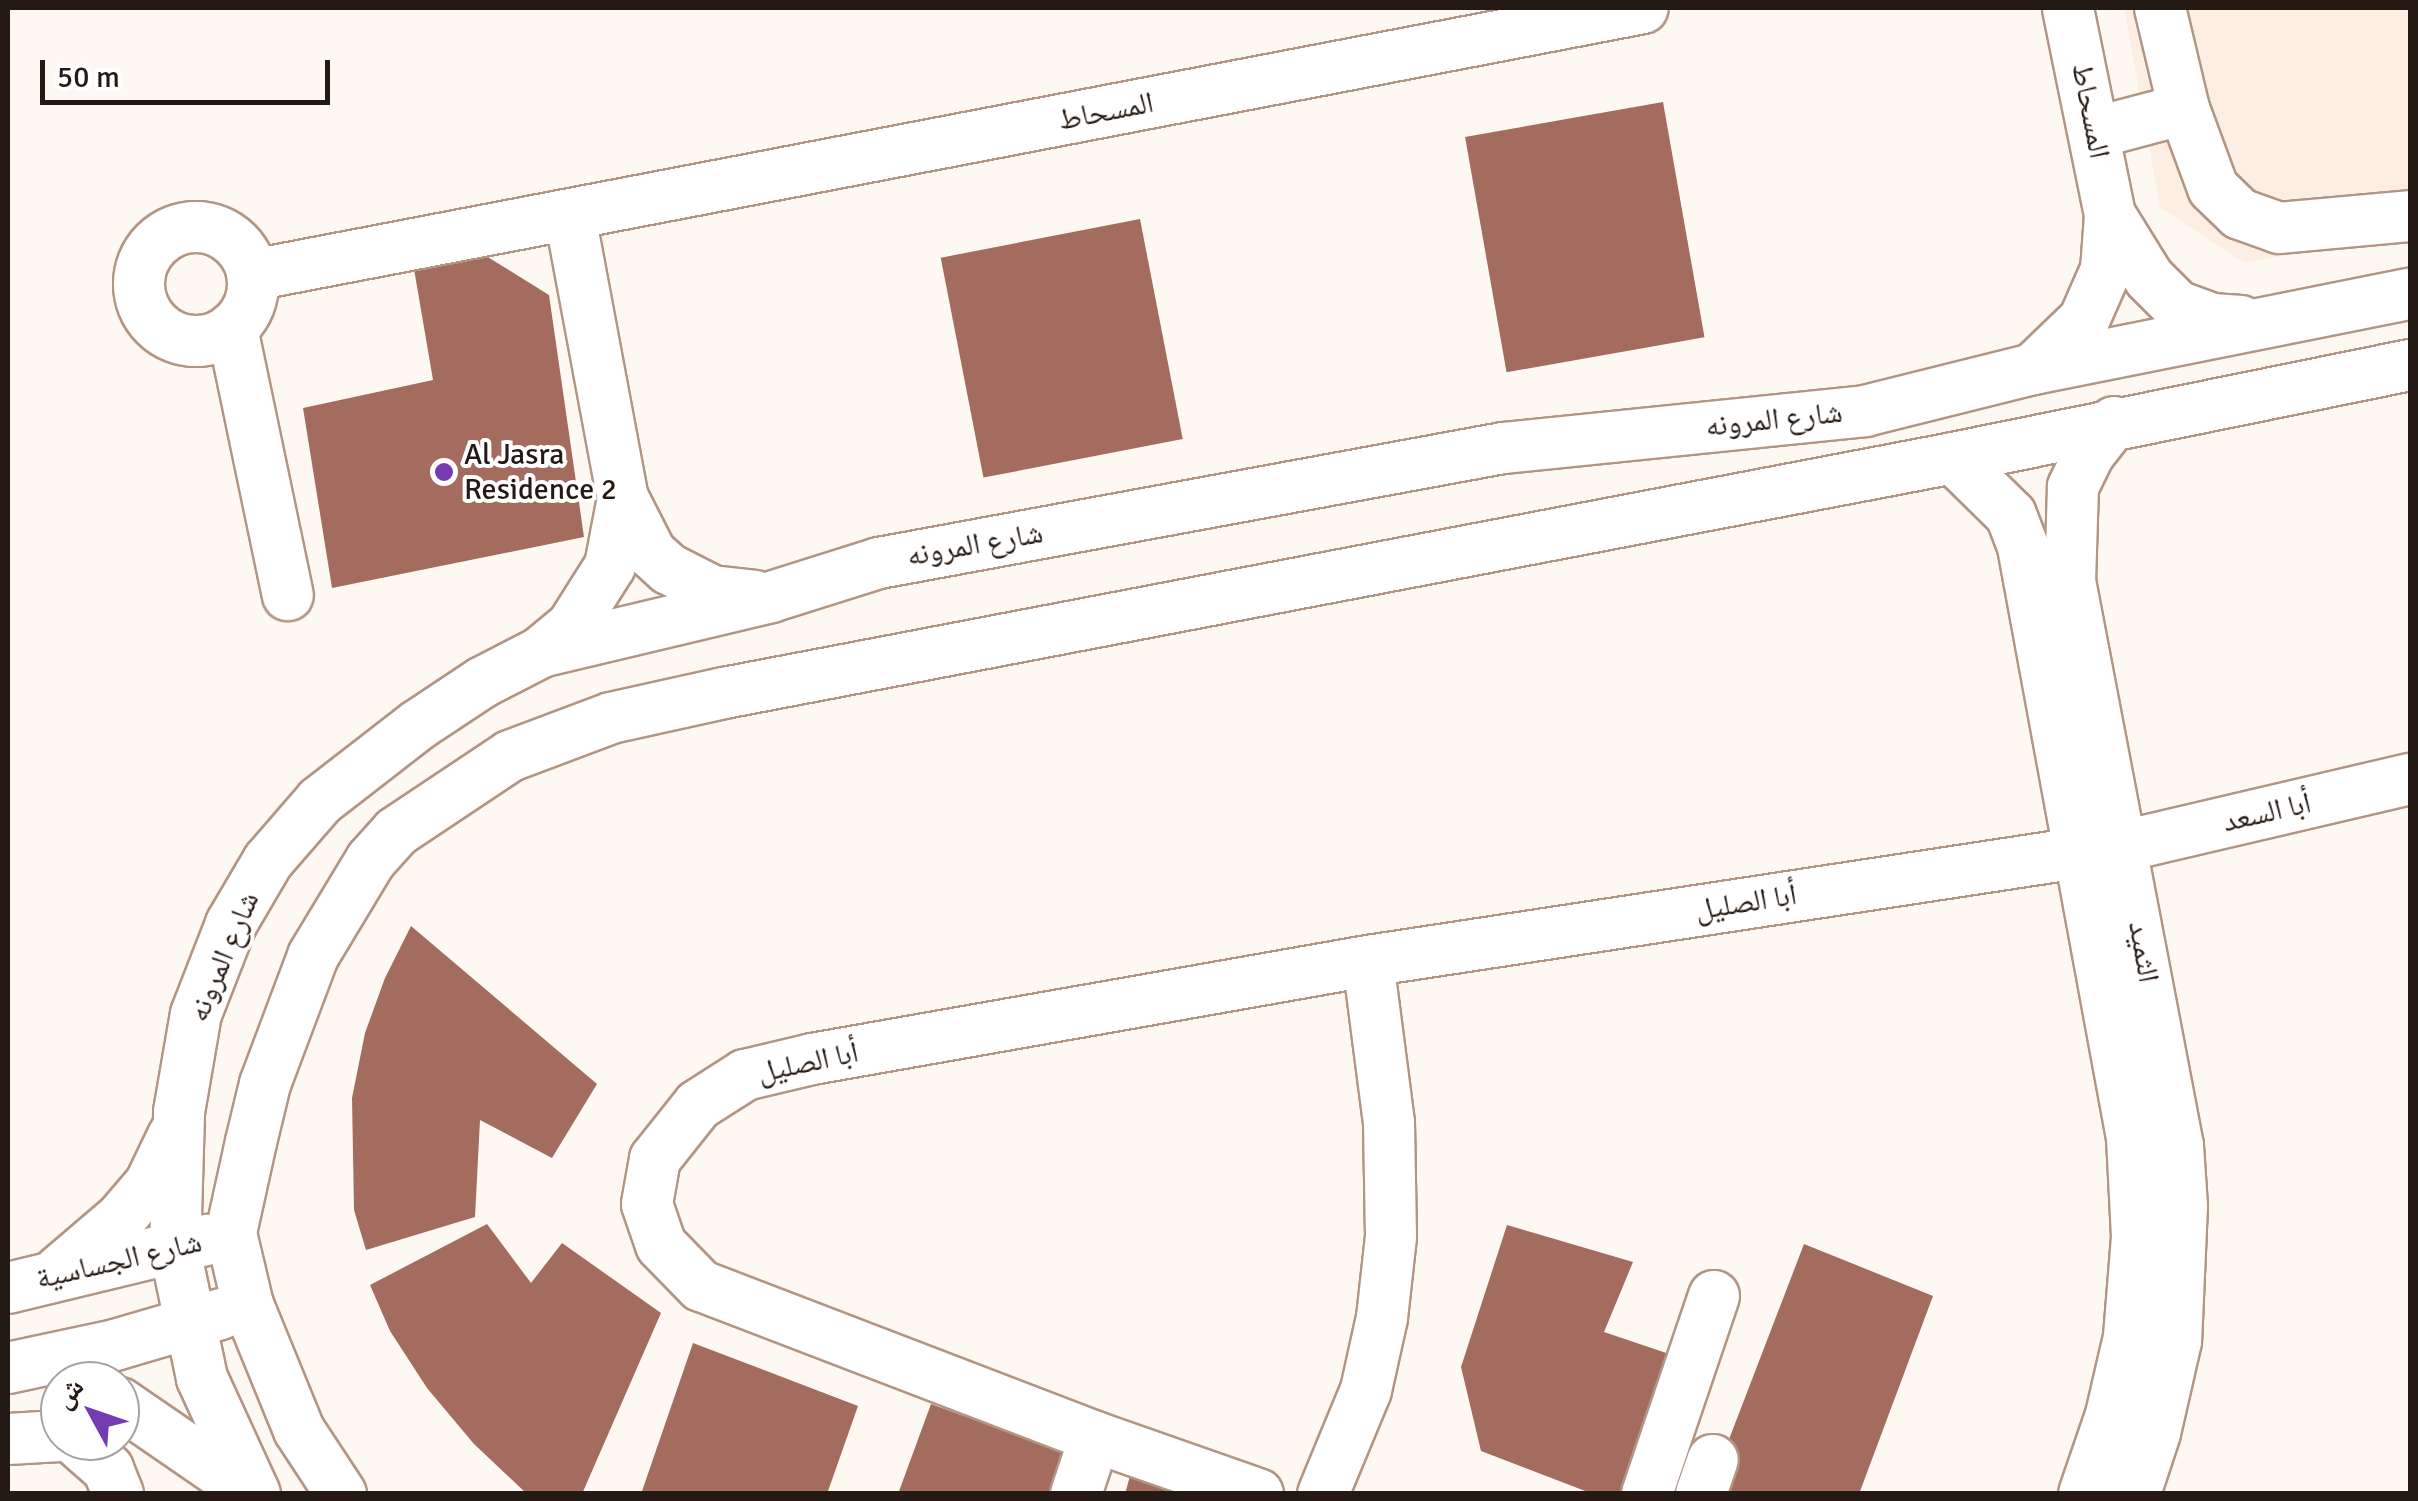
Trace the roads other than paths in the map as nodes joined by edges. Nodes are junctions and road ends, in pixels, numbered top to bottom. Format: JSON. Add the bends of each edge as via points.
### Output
{"nodes":[{"id":1,"x":1643,"y":8,"type":"edge"},
{"id":2,"x":2068,"y":8,"type":"edge"},
{"id":3,"x":2160,"y":8,"type":"edge"},
{"id":4,"x":2184,"y":109,"type":"junction"},
{"id":5,"x":2094,"y":133,"type":"junction"},
{"id":6,"x":2110,"y":215,"type":"junction"},
{"id":7,"x":570,"y":216,"type":"junction"},
{"id":8,"x":2410,"y":216,"type":"edge"},
{"id":9,"x":253,"y":275,"type":"junction"},
{"id":10,"x":2410,"y":294,"type":"edge"},
{"id":11,"x":2266,"y":322,"type":"junction"},
{"id":12,"x":232,"y":328,"type":"junction"},
{"id":13,"x":2410,"y":365,"type":"edge"},
{"id":14,"x":2034,"y":369,"type":"junction"},
{"id":15,"x":2114,"y":422,"type":"junction"},
{"id":16,"x":1953,"y":458,"type":"junction"},
{"id":17,"x":623,"y":498,"type":"junction"},
{"id":18,"x":288,"y":595,"type":"dead end"},
{"id":19,"x":771,"y":598,"type":"junction"},
{"id":20,"x":540,"y":652,"type":"junction"},
{"id":21,"x":2410,"y":779,"type":"edge"},
{"id":22,"x":2102,"y":849,"type":"junction"},
{"id":23,"x":1368,"y":961,"type":"junction"},
{"id":24,"x":179,"y":1112,"type":"junction"},
{"id":25,"x":231,"y":1233,"type":"junction"},
{"id":26,"x":175,"y":1250,"type":"junction"},
{"id":27,"x":30,"y":1282,"type":"edge"},
{"id":28,"x":1714,"y":1296,"type":"dead end"},
{"id":29,"x":248,"y":1305,"type":"junction"},
{"id":30,"x":190,"y":1324,"type":"junction"},
{"id":31,"x":16,"y":1366,"type":"edge"},
{"id":32,"x":140,"y":1417,"type":"edge"},
{"id":33,"x":40,"y":1437,"type":"edge"},
{"id":34,"x":1095,"y":1438,"type":"junction"},
{"id":35,"x":8,"y":1439,"type":"edge"},
{"id":36,"x":99,"y":1461,"type":"edge"},
{"id":37,"x":118,"y":1494,"type":"edge"},
{"id":38,"x":253,"y":1494,"type":"edge"},
{"id":39,"x":341,"y":1494,"type":"edge"},
{"id":40,"x":1076,"y":1494,"type":"edge"},
{"id":41,"x":1258,"y":1494,"type":"edge"},
{"id":42,"x":1324,"y":1494,"type":"edge"},
{"id":43,"x":1648,"y":1494,"type":"edge"},
{"id":44,"x":2084,"y":1494,"type":"edge"},
{"id":45,"x":2135,"y":1494,"type":"edge"}],
"edges":[{"from":1,"to":7,"type":"street","name":"المسحاط"},
{"from":2,"to":5,"type":"street","name":"المسحاط"},
{"from":3,"to":4,"type":"street"},
{"from":4,"to":5,"type":"street"},
{"from":4,"to":8,"type":"street","via":[[2212,188],[2240,214],[2279,228]]},
{"from":5,"to":6,"type":"street","name":"المسحاط"},
{"from":6,"to":11,"type":"street","name":"المسحاط","via":[[2149,278],[2177,306],[2212,319]]},
{"from":6,"to":14,"type":"street","name":"المسحاط","via":[[2102,286],[2084,320]]},
{"from":7,"to":9,"type":"street","name":"المسحاط"},
{"from":7,"to":17,"type":"street"},
{"from":9,"to":12,"type":"street","via":[[245,313]]},
{"from":9,"to":12,"type":"street","via":[[237,244],[206,227],[171,232],[146,258],[140,293],[158,326],[195,341]]},
{"from":10,"to":11,"type":"street","name":"شارع المرونه"},
{"from":11,"to":14,"type":"street","name":"شارع المرونه"},
{"from":12,"to":18,"type":"street"},
{"from":13,"to":15,"type":"street"},
{"from":14,"to":19,"type":"street","name":"شارع المرونه","via":[[1865,411],[1503,448],[879,563]]},
{"from":15,"to":16,"type":"street"},
{"from":15,"to":22,"type":"street","name":"الثميد","via":[[2077,472],[2068,546]]},
{"from":16,"to":22,"type":"street","name":"الثميد","via":[[2011,515]]},
{"from":16,"to":25,"type":"street","via":[[724,693],[560,733],[477,777],[396,832],[371,860],[313,956],[288,1020]]},
{"from":17,"to":19,"type":"street","via":[[651,553],[682,578],[712,590]]},
{"from":17,"to":20,"type":"street","via":[[610,566],[572,626]]},
{"from":19,"to":20,"type":"street","name":"شارع المرونه"},
{"from":20,"to":24,"type":"street","name":"شارع المرونه","via":[[418,725],[320,801],[268,861],[232,924],[196,1014]]},
{"from":21,"to":22,"type":"street","name":"أبا السعد"},
{"from":22,"to":23,"type":"street","name":"أبا الصليل"},
{"from":22,"to":44,"type":"street","name":"الثميد","via":[[2137,1236],[2129,1337]]},
{"from":22,"to":45,"type":"street","name":"الثميد","via":[[2178,1146],[2182,1206],[2176,1341]]},
{"from":23,"to":34,"type":"street","name":"أبا الصليل","via":[[745,1076],[698,1106],[655,1159],[647,1204],[662,1244],[701,1286]]},
{"from":23,"to":42,"type":"street","via":[[1389,1123],[1391,1237],[1366,1390]]},
{"from":24,"to":26,"type":"street","name":"شارع المرونه"},
{"from":24,"to":27,"type":"street","via":[[170,1150],[121,1218]]},
{"from":25,"to":26,"type":"street","name":"شارع الجساسية"},
{"from":25,"to":29,"type":"street"},
{"from":26,"to":27,"type":"street","name":"شارع الجساسية"},
{"from":26,"to":30,"type":"street","name":"شارع المرونه"},
{"from":28,"to":43,"type":"street"},
{"from":29,"to":30,"type":"street"},
{"from":29,"to":39,"type":"street","via":[[300,1430]]},
{"from":30,"to":31,"type":"street"},
{"from":30,"to":38,"type":"street","name":"شارع المرونه","via":[[202,1378]]},
{"from":32,"to":38,"type":"street"},
{"from":33,"to":35,"type":"street"},
{"from":34,"to":40,"type":"street"},
{"from":34,"to":41,"type":"street","name":"أبا الصليل"},
{"from":36,"to":37,"type":"street"}]}
